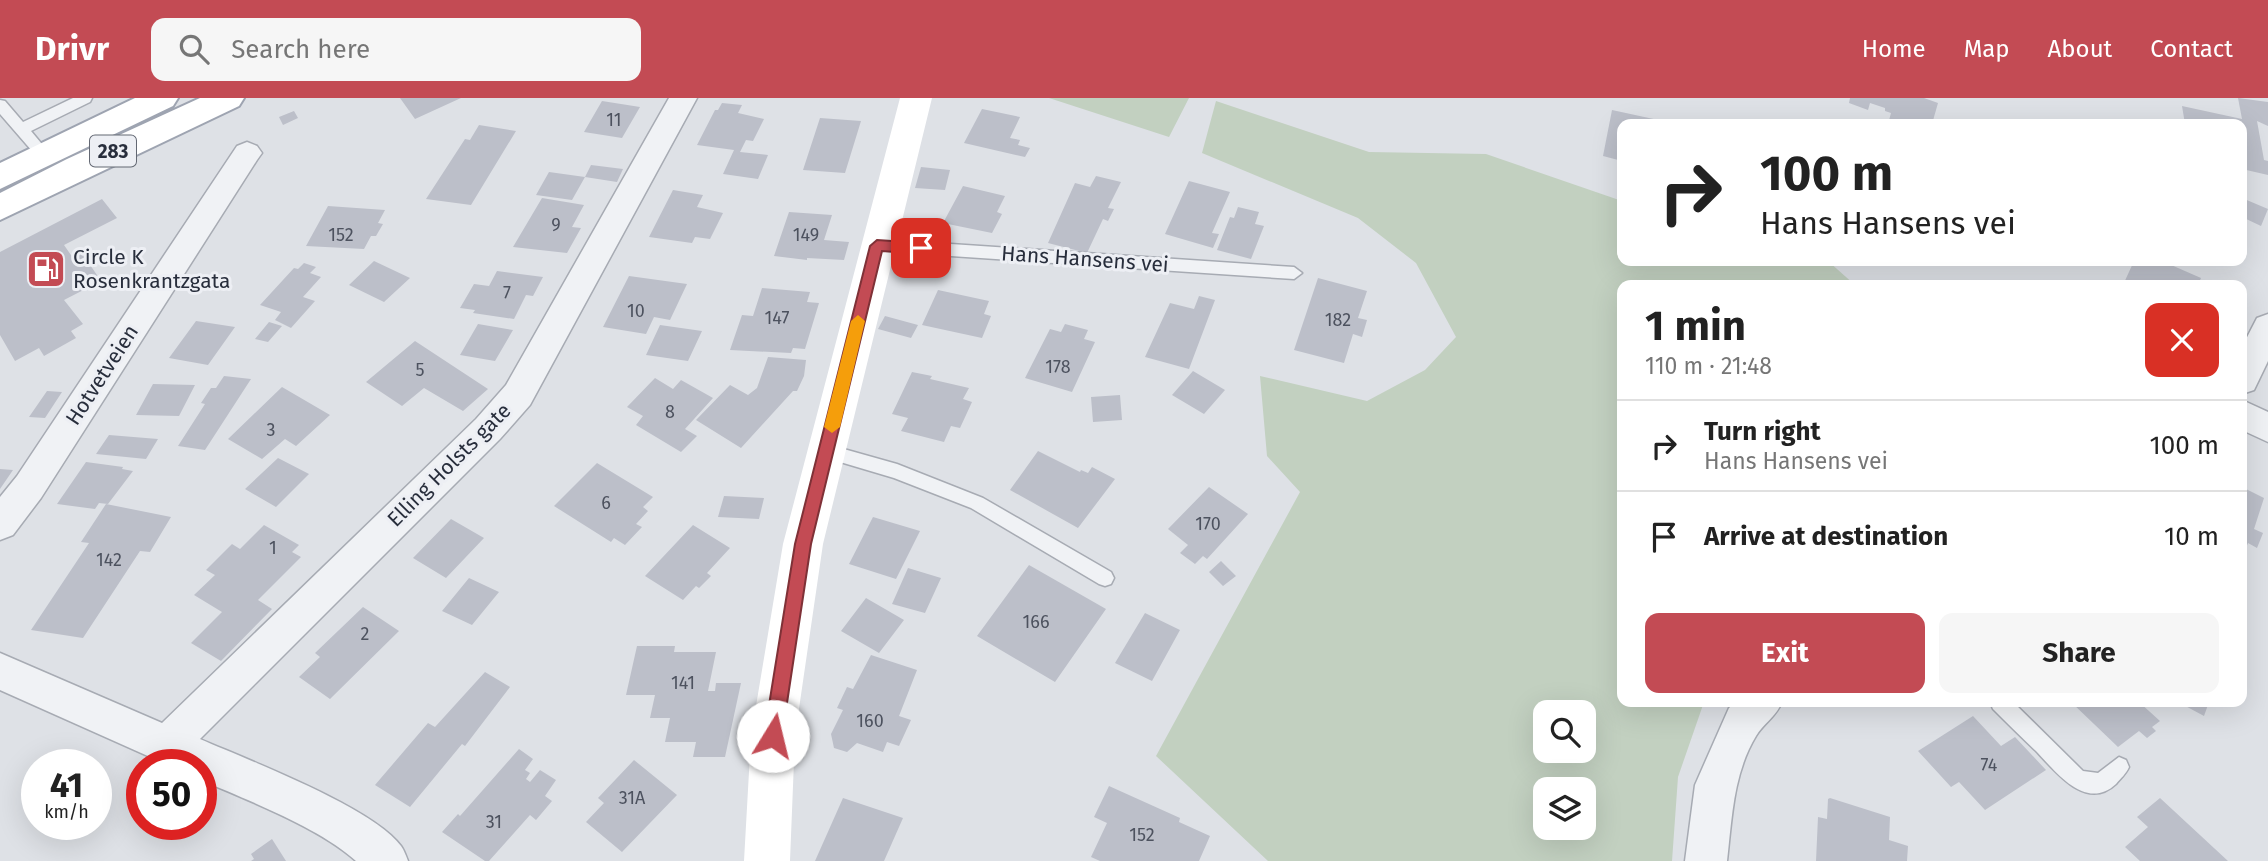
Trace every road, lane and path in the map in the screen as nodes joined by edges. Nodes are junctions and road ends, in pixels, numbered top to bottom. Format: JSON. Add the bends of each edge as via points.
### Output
{"nodes":[{"id":1,"x":85,"y":98,"type":"edge"},
{"id":2,"x":162,"y":98,"type":"edge"},
{"id":3,"x":228,"y":98,"type":"edge"},
{"id":4,"x":684,"y":98,"type":"edge"},
{"id":5,"x":916,"y":98,"type":"edge"},
{"id":6,"x":0,"y":105,"type":"edge"},
{"id":7,"x":22,"y":129,"type":"junction"},
{"id":8,"x":247,"y":153,"type":"dead end"},
{"id":9,"x":44,"y":155,"type":"junction"},
{"id":10,"x":0,"y":177,"type":"edge"},
{"id":11,"x":0,"y":208,"type":"edge"},
{"id":12,"x":877,"y":246,"type":"junction"},
{"id":13,"x":1294,"y":273,"type":"dead end"},
{"id":14,"x":2268,"y":327,"type":"edge"},
{"id":15,"x":2247,"y":370,"type":"edge"},
{"id":16,"x":2247,"y":417,"type":"edge"},
{"id":17,"x":2268,"y":428,"type":"edge"},
{"id":18,"x":826,"y":451,"type":"junction"},
{"id":19,"x":0,"y":524,"type":"edge"},
{"id":20,"x":1105,"y":578,"type":"dead end"},
{"id":21,"x":0,"y":671,"type":"edge"},
{"id":22,"x":1757,"y":707,"type":"edge"},
{"id":23,"x":2005,"y":707,"type":"edge"},
{"id":24,"x":168,"y":744,"type":"junction"},
{"id":25,"x":2119,"y":767,"type":"dead end"},
{"id":26,"x":387,"y":861,"type":"edge"},
{"id":27,"x":767,"y":861,"type":"edge"},
{"id":28,"x":1706,"y":861,"type":"edge"}],
"edges":[{"from":1,"to":7,"type":"lane"},
{"from":2,"to":9,"type":"main road","number":"283"},
{"from":3,"to":11,"type":"main road","number":"283"},
{"from":4,"to":24,"type":"street","name":"Elling Holsts gate","via":[[518,394],[488,429]]},
{"from":5,"to":12,"type":"main road"},
{"from":6,"to":7,"type":"lane"},
{"from":7,"to":9,"type":"lane"},
{"from":8,"to":19,"type":"street","name":"Hotvetveien","via":[[29,487]]},
{"from":9,"to":10,"type":"main road","number":"283"},
{"from":12,"to":13,"type":"lane","name":"Hans Hansens vei"},
{"from":12,"to":18,"type":"main road"},
{"from":14,"to":15,"type":"street"},
{"from":16,"to":17,"type":"street"},
{"from":18,"to":20,"type":"lane","via":[[897,471],[977,503]]},
{"from":18,"to":27,"type":"main road","via":[[803,544],[773,736]]},
{"from":21,"to":24,"type":"street"},
{"from":22,"to":28,"type":"street","via":[[1743,720],[1715,785]]},
{"from":23,"to":25,"type":"lane","via":[[2068,774],[2089,784],[2102,783]]},
{"from":24,"to":26,"type":"street","via":[[358,835]]}]}
